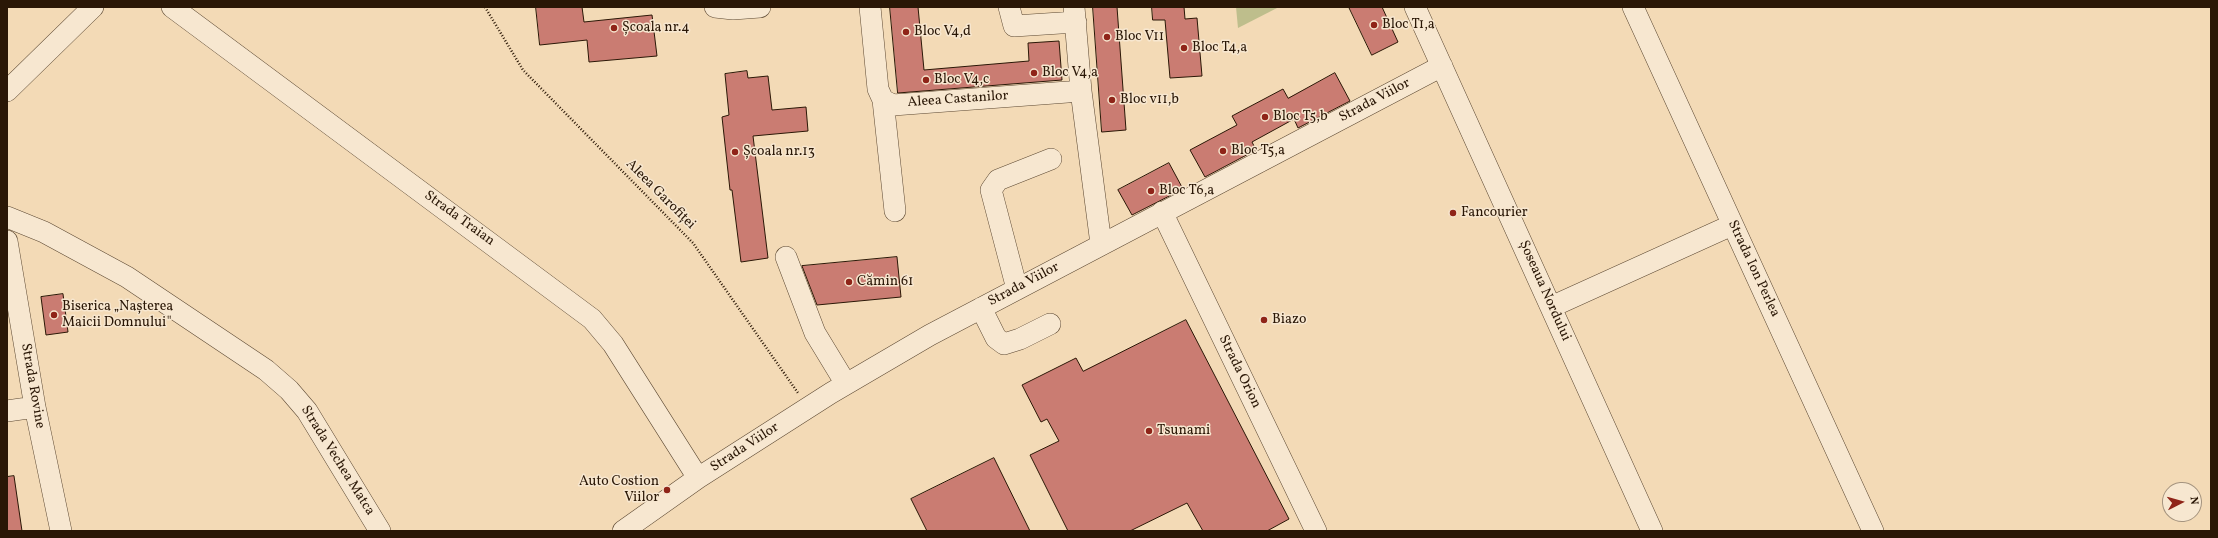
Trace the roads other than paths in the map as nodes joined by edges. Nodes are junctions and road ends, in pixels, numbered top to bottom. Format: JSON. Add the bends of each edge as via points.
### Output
{"nodes":[{"id":1,"x":93,"y":7,"type":"edge"},
{"id":2,"x":172,"y":7,"type":"edge"},
{"id":3,"x":715,"y":7,"type":"edge"},
{"id":4,"x":760,"y":7,"type":"edge"},
{"id":5,"x":870,"y":7,"type":"edge"},
{"id":6,"x":1009,"y":7,"type":"edge"},
{"id":7,"x":1415,"y":7,"type":"edge"},
{"id":8,"x":1633,"y":7,"type":"edge"},
{"id":9,"x":1075,"y":14,"type":"edge"},
{"id":10,"x":1442,"y":66,"type":"junction"},
{"id":11,"x":1082,"y":91,"type":"junction"},
{"id":12,"x":7,"y":92,"type":"edge"},
{"id":13,"x":883,"y":100,"type":"junction"},
{"id":14,"x":1051,"y":159,"type":"dead end"},
{"id":15,"x":895,"y":211,"type":"dead end"},
{"id":16,"x":1162,"y":212,"type":"junction"},
{"id":17,"x":7,"y":217,"type":"edge"},
{"id":18,"x":1732,"y":225,"type":"junction"},
{"id":19,"x":7,"y":241,"type":"edge"},
{"id":20,"x":1101,"y":244,"type":"junction"},
{"id":21,"x":786,"y":257,"type":"dead end"},
{"id":22,"x":1017,"y":289,"type":"junction"},
{"id":23,"x":1551,"y":307,"type":"junction"},
{"id":24,"x":981,"y":308,"type":"junction"},
{"id":25,"x":1050,"y":324,"type":"dead end"},
{"id":26,"x":846,"y":384,"type":"junction"},
{"id":27,"x":35,"y":407,"type":"junction"},
{"id":28,"x":7,"y":411,"type":"edge"},
{"id":29,"x":698,"y":478,"type":"junction"},
{"id":30,"x":636,"y":527,"type":"edge"},
{"id":31,"x":62,"y":531,"type":"edge"},
{"id":32,"x":380,"y":531,"type":"edge"},
{"id":33,"x":1316,"y":531,"type":"edge"},
{"id":34,"x":1652,"y":531,"type":"edge"},
{"id":35,"x":1873,"y":531,"type":"edge"}],
"edges":[{"from":1,"to":12,"type":"street"},
{"from":2,"to":29,"type":"street","name":"Strada Traian","via":[[592,319],[613,344]]},
{"from":3,"to":4,"type":"street"},
{"from":5,"to":13,"type":"street","via":[[878,89]]},
{"from":6,"to":9,"type":"street","via":[[1014,26]]},
{"from":7,"to":10,"type":"street","name":"Șoseaua Nordului"},
{"from":8,"to":18,"type":"street","name":"Strada Ion Perlea"},
{"from":9,"to":11,"type":"street"},
{"from":10,"to":16,"type":"street","name":"Strada Viilor"},
{"from":10,"to":23,"type":"street","name":"Șoseaua Nordului"},
{"from":11,"to":13,"type":"street","name":"Aleea Castanilor","via":[[893,105]]},
{"from":11,"to":20,"type":"street"},
{"from":13,"to":15,"type":"street"},
{"from":14,"to":22,"type":"street","via":[[998,180],[991,190]]},
{"from":16,"to":20,"type":"street","name":"Strada Viilor"},
{"from":16,"to":33,"type":"street","name":"Strada Orion"},
{"from":17,"to":32,"type":"street","name":"Strada Vechea Matca","via":[[57,239],[127,277],[266,370],[289,390],[307,411]]},
{"from":18,"to":23,"type":"street"},
{"from":18,"to":35,"type":"street","name":"Strada Ion Perlea"},
{"from":19,"to":27,"type":"street","name":"Strada Rovine"},
{"from":20,"to":22,"type":"street","name":"Strada Viilor"},
{"from":21,"to":26,"type":"street","via":[[815,333]]},
{"from":22,"to":24,"type":"street","name":"Strada Viilor"},
{"from":23,"to":34,"type":"street","name":"Șoseaua Nordului"},
{"from":24,"to":25,"type":"street","via":[[996,338],[1004,344]]},
{"from":24,"to":26,"type":"street","name":"Strada Viilor"},
{"from":26,"to":29,"type":"street","name":"Strada Viilor"},
{"from":27,"to":28,"type":"street"},
{"from":27,"to":31,"type":"street","name":"Strada Rovine"},
{"from":29,"to":30,"type":"street","name":"Strada Viilor"}]}
